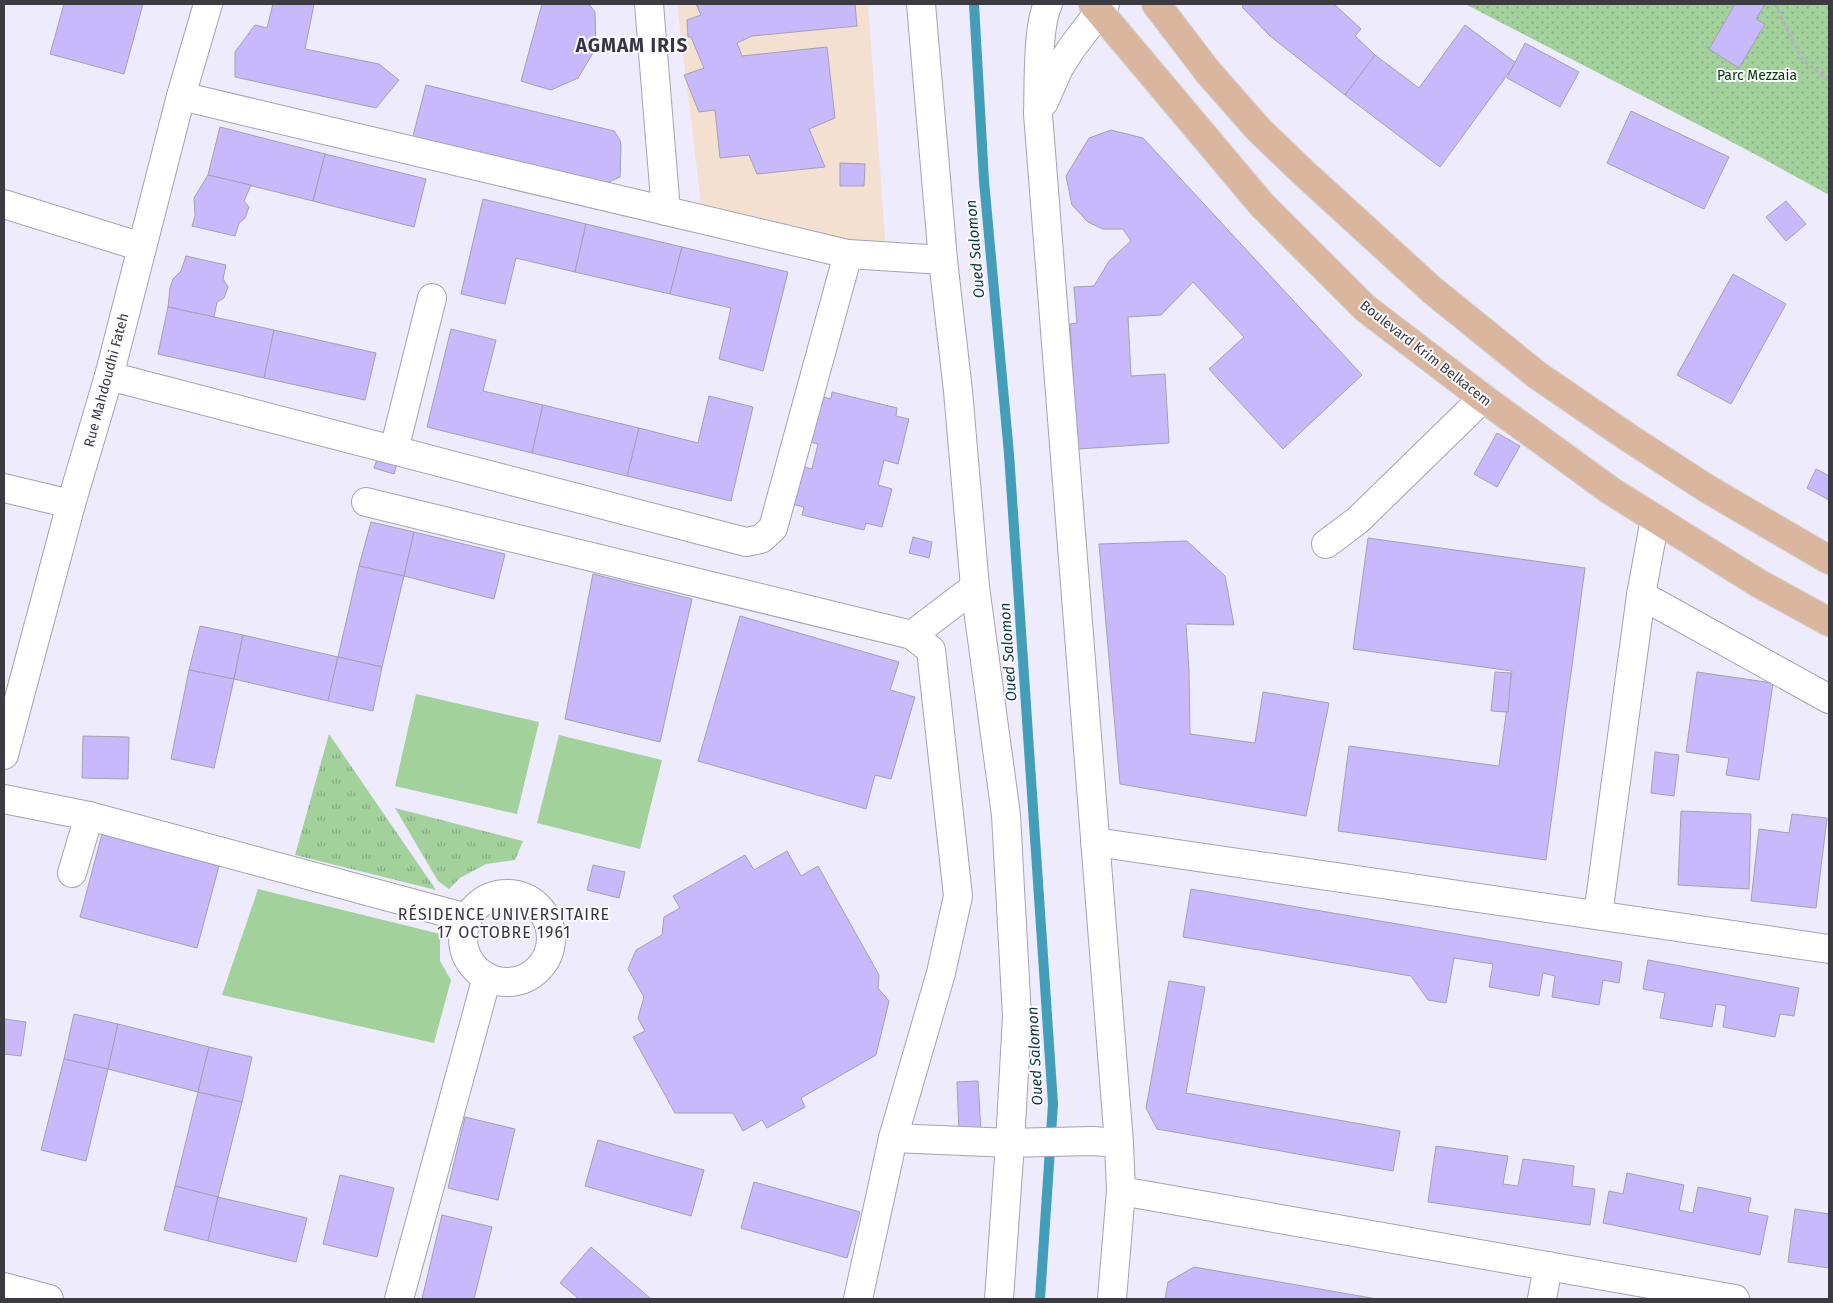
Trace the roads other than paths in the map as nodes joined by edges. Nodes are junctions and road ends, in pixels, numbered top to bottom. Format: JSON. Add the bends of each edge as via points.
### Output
{"nodes":[{"id":1,"x":208,"y":4,"type":"edge"},
{"id":2,"x":649,"y":4,"type":"edge"},
{"id":3,"x":921,"y":4,"type":"edge"},
{"id":4,"x":1048,"y":4,"type":"edge"},
{"id":5,"x":1156,"y":4,"type":"edge"},
{"id":6,"x":1099,"y":7,"type":"edge"},
{"id":7,"x":181,"y":96,"type":"junction"},
{"id":8,"x":1038,"y":114,"type":"junction"},
{"id":9,"x":4,"y":204,"type":"edge"},
{"id":10,"x":666,"y":211,"type":"junction"},
{"id":11,"x":142,"y":247,"type":"junction"},
{"id":12,"x":848,"y":254,"type":"junction"},
{"id":13,"x":943,"y":260,"type":"junction"},
{"id":14,"x":432,"y":298,"type":"dead end"},
{"id":15,"x":109,"y":376,"type":"junction"},
{"id":16,"x":1483,"y":398,"type":"junction"},
{"id":17,"x":394,"y":450,"type":"junction"},
{"id":18,"x":4,"y":488,"type":"edge"},
{"id":19,"x":366,"y":502,"type":"dead end"},
{"id":20,"x":71,"y":504,"type":"junction"},
{"id":21,"x":1655,"y":519,"type":"junction"},
{"id":22,"x":1326,"y":544,"type":"dead end"},
{"id":23,"x":1829,"y":560,"type":"edge"},
{"id":24,"x":976,"y":587,"type":"junction"},
{"id":25,"x":1642,"y":594,"type":"junction"},
{"id":26,"x":1829,"y":622,"type":"edge"},
{"id":27,"x":912,"y":635,"type":"junction"},
{"id":28,"x":1829,"y":699,"type":"edge"},
{"id":29,"x":4,"y":755,"type":"edge"},
{"id":30,"x":4,"y":799,"type":"edge"},
{"id":31,"x":89,"y":816,"type":"junction"},
{"id":32,"x":1095,"y":842,"type":"junction"},
{"id":33,"x":72,"y":873,"type":"dead end"},
{"id":34,"x":1598,"y":915,"type":"junction"},
{"id":35,"x":467,"y":918,"type":"junction"},
{"id":36,"x":1829,"y":949,"type":"edge"},
{"id":37,"x":487,"y":977,"type":"junction"},
{"id":38,"x":893,"y":1138,"type":"junction"},
{"id":39,"x":1106,"y":1142,"type":"junction"},
{"id":40,"x":1017,"y":1143,"type":"junction"},
{"id":41,"x":1121,"y":1191,"type":"junction"},
{"id":42,"x":1548,"y":1266,"type":"junction"},
{"id":43,"x":4,"y":1287,"type":"edge"},
{"id":44,"x":49,"y":1299,"type":"edge"},
{"id":45,"x":399,"y":1299,"type":"edge"},
{"id":46,"x":858,"y":1299,"type":"edge"},
{"id":47,"x":999,"y":1299,"type":"edge"},
{"id":48,"x":1112,"y":1299,"type":"edge"},
{"id":49,"x":1542,"y":1299,"type":"edge"},
{"id":50,"x":1735,"y":1299,"type":"edge"}],
"edges":[{"from":1,"to":7,"type":"street","name":"Rue Mahdoudhi Fateh"},
{"from":2,"to":10,"type":"street"},
{"from":3,"to":13,"type":"street"},
{"from":4,"to":8,"type":"street","via":[[1042,27]]},
{"from":5,"to":23,"type":"main road","via":[[1208,72],[1259,130],[1432,290],[1537,375],[1629,438],[1706,488]]},
{"from":6,"to":8,"type":"street","via":[[1059,68]]},
{"from":6,"to":16,"type":"main road","name":"Boulevard Krim Belkacem","via":[[1262,205],[1366,308]]},
{"from":7,"to":10,"type":"street"},
{"from":7,"to":11,"type":"street","name":"Rue Mahdoudhi Fateh"},
{"from":8,"to":32,"type":"street"},
{"from":9,"to":11,"type":"street"},
{"from":10,"to":12,"type":"street"},
{"from":11,"to":15,"type":"street","name":"Rue Mahdoudhi Fateh"},
{"from":12,"to":13,"type":"street"},
{"from":12,"to":17,"type":"street","via":[[773,528],[761,539],[746,542]]},
{"from":13,"to":24,"type":"street"},
{"from":14,"to":17,"type":"street"},
{"from":15,"to":17,"type":"street"},
{"from":15,"to":20,"type":"street","name":"Rue Mahdoudhi Fateh"},
{"from":16,"to":21,"type":"main road","name":"Boulevard Krim Belkacem"},
{"from":16,"to":22,"type":"street","via":[[1358,520]]},
{"from":18,"to":20,"type":"street"},
{"from":19,"to":27,"type":"street"},
{"from":20,"to":29,"type":"street","name":"Rue Mahdoudhi Fateh"},
{"from":21,"to":25,"type":"street"},
{"from":21,"to":26,"type":"main road","name":"Boulevard Krim Belkacem","via":[[1758,583]]},
{"from":24,"to":27,"type":"street"},
{"from":24,"to":40,"type":"street","via":[[1006,815],[1017,1017]]},
{"from":25,"to":28,"type":"street"},
{"from":25,"to":34,"type":"street"},
{"from":27,"to":38,"type":"street","via":[[931,650],[958,896],[941,972]]},
{"from":30,"to":31,"type":"street"},
{"from":31,"to":33,"type":"street"},
{"from":31,"to":35,"type":"street"},
{"from":32,"to":34,"type":"street"},
{"from":32,"to":39,"type":"street"},
{"from":34,"to":36,"type":"street"},
{"from":35,"to":37,"type":"street","via":[[463,931],[465,952],[476,970]]},
{"from":35,"to":37,"type":"street","via":[[488,897],[510,893],[532,899],[550,923],[552,938],[542,966],[516,982]]},
{"from":37,"to":45,"type":"street"},
{"from":38,"to":40,"type":"street"},
{"from":38,"to":46,"type":"street"},
{"from":39,"to":40,"type":"street"},
{"from":39,"to":41,"type":"street"},
{"from":40,"to":47,"type":"street"},
{"from":41,"to":42,"type":"street"},
{"from":41,"to":48,"type":"street"},
{"from":42,"to":49,"type":"street"},
{"from":42,"to":50,"type":"street"},
{"from":43,"to":44,"type":"street"}]}
